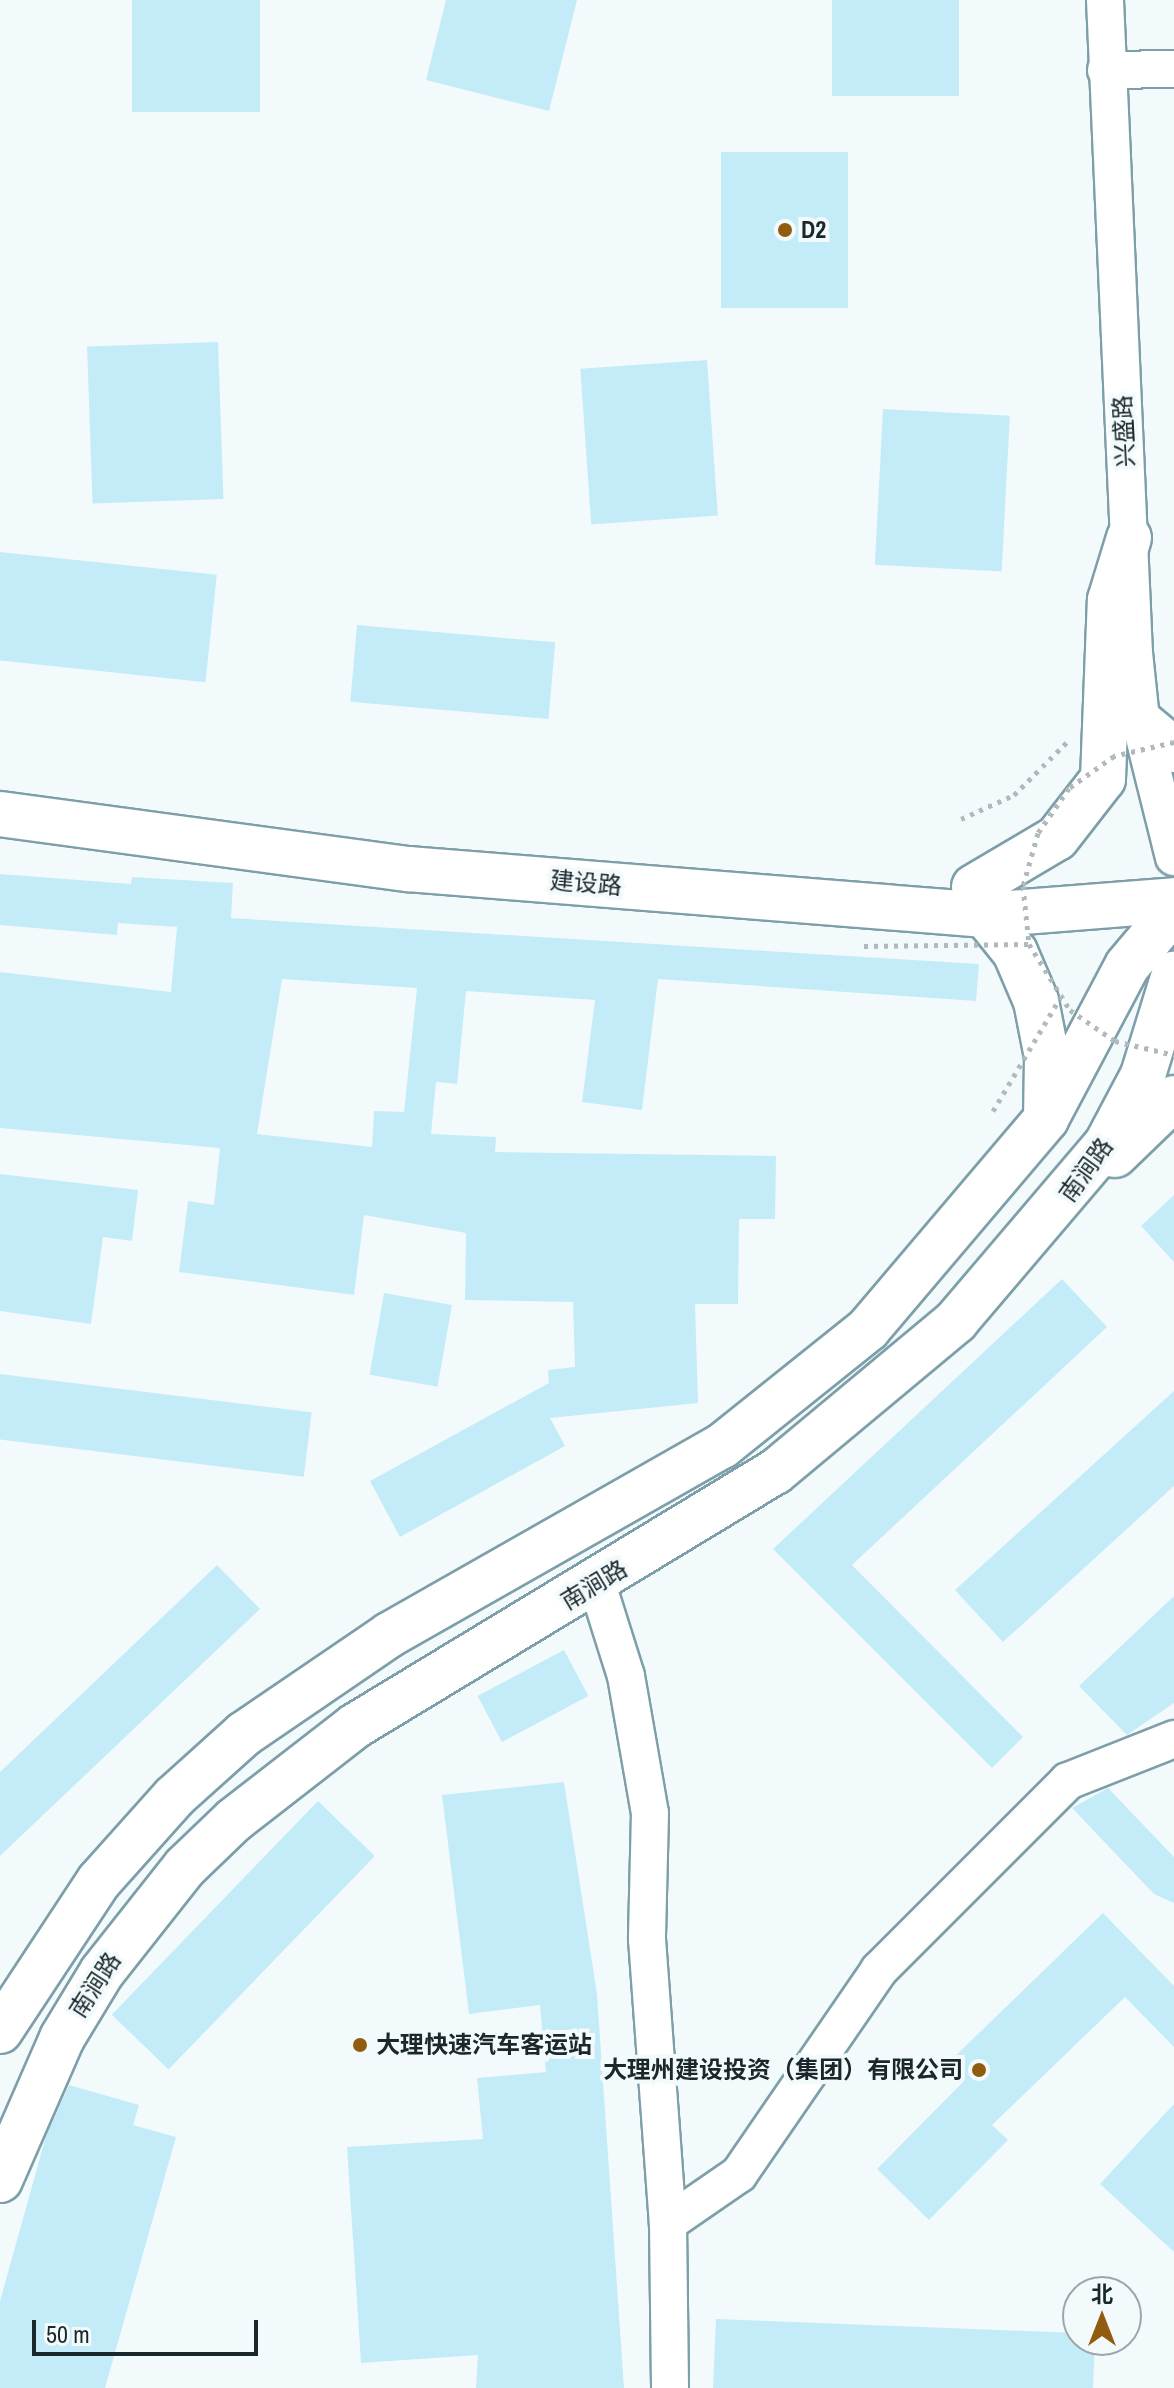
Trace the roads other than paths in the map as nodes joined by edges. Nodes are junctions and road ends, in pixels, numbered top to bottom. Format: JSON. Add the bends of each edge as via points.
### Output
{"nodes":[{"id":1,"x":1105,"y":0,"type":"edge"},
{"id":2,"x":1174,"y":69,"type":"edge"},
{"id":3,"x":1106,"y":70,"type":"junction"},
{"id":4,"x":1129,"y":538,"type":"junction"},
{"id":5,"x":1163,"y":738,"type":"edge"},
{"id":6,"x":0,"y":790,"type":"edge"},
{"id":7,"x":0,"y":814,"type":"edge"},
{"id":8,"x":1174,"y":857,"type":"edge"},
{"id":9,"x":1174,"y":898,"type":"edge"},
{"id":10,"x":980,"y":901,"type":"junction"},
{"id":11,"x":1174,"y":910,"type":"edge"},
{"id":12,"x":1174,"y":974,"type":"edge"},
{"id":13,"x":1174,"y":1098,"type":"edge"},
{"id":14,"x":1046,"y":1119,"type":"junction"},
{"id":15,"x":1051,"y":1218,"type":"junction"},
{"id":16,"x":572,"y":1537,"type":"junction"},
{"id":17,"x":597,"y":1584,"type":"junction"},
{"id":18,"x":1174,"y":1739,"type":"edge"},
{"id":19,"x":0,"y":2031,"type":"edge"},
{"id":20,"x":0,"y":2180,"type":"edge"},
{"id":21,"x":668,"y":2223,"type":"junction"},
{"id":22,"x":670,"y":2388,"type":"edge"}],
"edges":[{"from":1,"to":3,"type":"street","name":"兴盛路"},
{"from":2,"to":3,"type":"street"},
{"from":3,"to":4,"type":"street","name":"兴盛路"},
{"from":4,"to":5,"type":"street","name":"兴盛路"},
{"from":4,"to":10,"type":"main road","via":[[1110,600],[1103,779],[1057,838]]},
{"from":5,"to":8,"type":"street","name":"兴盛路"},
{"from":6,"to":10,"type":"main road","name":"建设路","via":[[397,842]]},
{"from":7,"to":10,"type":"main road","name":"建设路","via":[[408,869]]},
{"from":9,"to":10,"type":"main road","name":"建设路","via":[[1108,885]]},
{"from":10,"to":14,"type":"main road","via":[[1015,952],[1036,1001],[1047,1057]]},
{"from":11,"to":14,"type":"main road","via":[[1127,966]]},
{"from":12,"to":15,"type":"main road","name":"南涧路","via":[[1127,1109]]},
{"from":13,"to":15,"type":"main road"},
{"from":14,"to":16,"type":"main road","via":[[868,1329],[722,1446]]},
{"from":15,"to":17,"type":"main road","name":"南涧路","via":[[878,1393],[775,1472]]},
{"from":16,"to":17,"type":"main road"},
{"from":16,"to":19,"type":"main road","via":[[350,1658],[198,1773],[76,1909]]},
{"from":17,"to":20,"type":"main road","name":"南涧路","via":[[355,1726],[208,1844],[102,1972],[62,2038]]},
{"from":17,"to":21,"type":"street","via":[[626,1676],[650,1813],[647,1939]]},
{"from":18,"to":21,"type":"street","via":[[1068,1781],[879,1970],[739,2174]]},
{"from":21,"to":22,"type":"street"}]}
